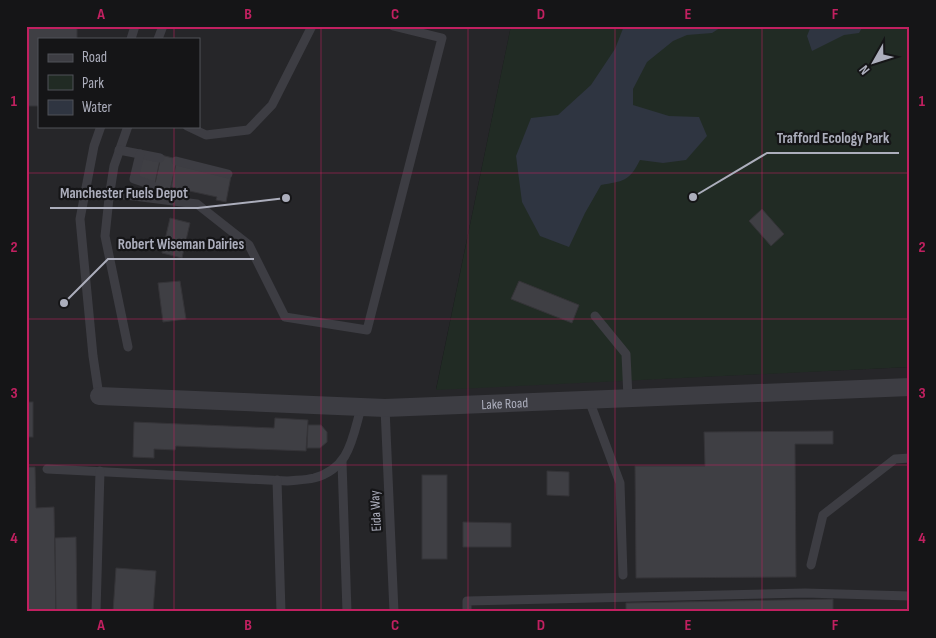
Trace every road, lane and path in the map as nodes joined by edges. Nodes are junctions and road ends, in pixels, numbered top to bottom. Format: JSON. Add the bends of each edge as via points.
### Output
{"nodes":[{"id":1,"x":135,"y":26,"type":"edge"},
{"id":2,"x":163,"y":26,"type":"edge"},
{"id":3,"x":312,"y":26,"type":"edge"},
{"id":4,"x":393,"y":26,"type":"edge"},
{"id":5,"x":131,"y":38,"type":"edge"},
{"id":6,"x":158,"y":38,"type":"edge"},
{"id":7,"x":99,"y":128,"type":"edge"},
{"id":8,"x":127,"y":128,"type":"edge"},
{"id":9,"x":191,"y":128,"type":"edge"},
{"id":10,"x":119,"y":150,"type":"junction"},
{"id":11,"x":140,"y":154,"type":"junction"},
{"id":12,"x":160,"y":158,"type":"dead end"},
{"id":13,"x":176,"y":161,"type":"dead end"},
{"id":14,"x":228,"y":174,"type":"dead end"},
{"id":15,"x":152,"y":185,"type":"dead end"},
{"id":16,"x":110,"y":193,"type":"junction"},
{"id":17,"x":595,"y":316,"type":"dead end"},
{"id":18,"x":128,"y":347,"type":"dead end"},
{"id":19,"x":910,"y":387,"type":"edge"},
{"id":20,"x":99,"y":396,"type":"joint"},
{"id":21,"x":628,"y":398,"type":"junction"},
{"id":22,"x":589,"y":400,"type":"junction"},
{"id":23,"x":361,"y":408,"type":"junction"},
{"id":24,"x":385,"y":408,"type":"junction"},
{"id":25,"x":910,"y":458,"type":"edge"},
{"id":26,"x":342,"y":462,"type":"junction"},
{"id":27,"x":47,"y":469,"type":"dead end"},
{"id":28,"x":100,"y":471,"type":"junction"},
{"id":29,"x":276,"y":480,"type":"junction"},
{"id":30,"x":811,"y":564,"type":"dead end"},
{"id":31,"x":623,"y":575,"type":"dead end"},
{"id":32,"x":910,"y":596,"type":"edge"},
{"id":33,"x":96,"y":612,"type":"edge"},
{"id":34,"x":281,"y":612,"type":"edge"},
{"id":35,"x":347,"y":612,"type":"edge"},
{"id":36,"x":394,"y":612,"type":"edge"},
{"id":37,"x":467,"y":612,"type":"edge"}],
"edges":[{"from":1,"to":5,"type":"lane"},
{"from":2,"to":6,"type":"lane"},
{"from":3,"to":9,"type":"lane","via":[[272,105],[248,130],[206,136]]},
{"from":4,"to":16,"type":"lane","via":[[442,38],[367,330],[286,317],[249,245],[197,204]]},
{"from":7,"to":20,"type":"lane","via":[[80,219]]},
{"from":8,"to":10,"type":"lane"},
{"from":10,"to":11,"type":"lane"},
{"from":10,"to":16,"type":"lane"},
{"from":11,"to":12,"type":"lane"},
{"from":11,"to":15,"type":"lane","via":[[134,179]]},
{"from":13,"to":14,"type":"lane"},
{"from":16,"to":18,"type":"lane","via":[[105,236]]},
{"from":17,"to":21,"type":"lane","via":[[626,354]]},
{"from":19,"to":21,"type":"street","name":"Lake Road"},
{"from":20,"to":23,"type":"street","name":"Lake Road"},
{"from":21,"to":22,"type":"street","name":"Lake Road"},
{"from":22,"to":24,"type":"street","name":"Lake Road"},
{"from":22,"to":31,"type":"lane","via":[[620,483]]},
{"from":23,"to":24,"type":"street","name":"Lake Road"},
{"from":23,"to":26,"type":"lane","via":[[350,448]]},
{"from":24,"to":36,"type":"lane","name":"Eida Way"},
{"from":25,"to":30,"type":"lane","via":[[896,459],[823,515]]},
{"from":26,"to":29,"type":"lane","via":[[314,478]]},
{"from":26,"to":35,"type":"lane"},
{"from":27,"to":28,"type":"lane"},
{"from":28,"to":29,"type":"lane"},
{"from":28,"to":33,"type":"lane"},
{"from":29,"to":34,"type":"lane"},
{"from":32,"to":37,"type":"lane","via":[[804,593],[467,601]]}]}
